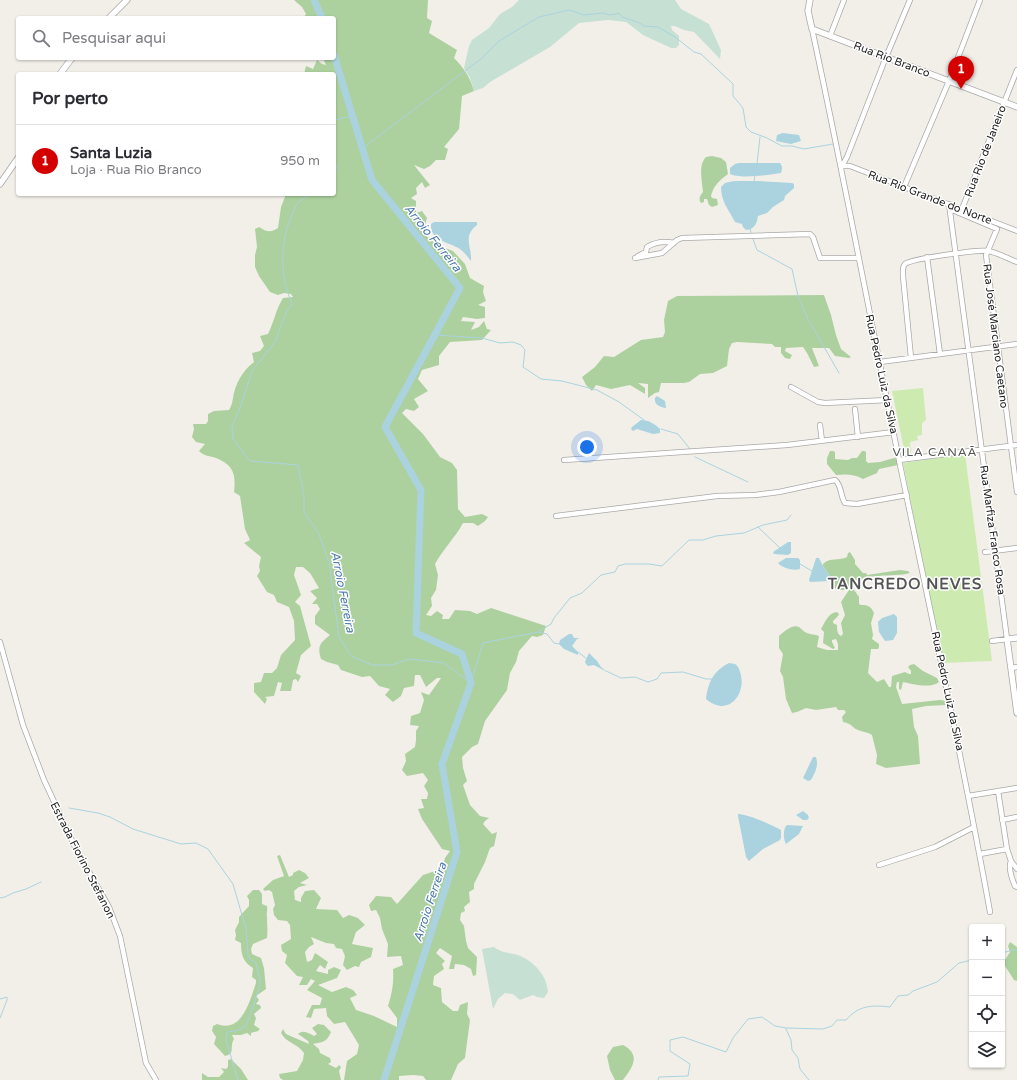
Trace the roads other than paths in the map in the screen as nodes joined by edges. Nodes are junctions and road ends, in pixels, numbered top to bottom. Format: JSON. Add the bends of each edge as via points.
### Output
{"nodes":[{"id":1,"x":127,"y":0,"type":"edge"},
{"id":2,"x":810,"y":0,"type":"edge"},
{"id":3,"x":844,"y":0,"type":"edge"},
{"id":4,"x":910,"y":0,"type":"edge"},
{"id":5,"x":980,"y":0,"type":"edge"},
{"id":6,"x":111,"y":16,"type":"edge"},
{"id":7,"x":812,"y":29,"type":"junction"},
{"id":8,"x":830,"y":36,"type":"junction"},
{"id":9,"x":886,"y":57,"type":"junction"},
{"id":10,"x":70,"y":60,"type":"edge"},
{"id":11,"x":1017,"y":70,"type":"edge"},
{"id":12,"x":62,"y":72,"type":"edge"},
{"id":13,"x":949,"y":81,"type":"junction"},
{"id":14,"x":1004,"y":102,"type":"junction"},
{"id":15,"x":1017,"y":107,"type":"edge"},
{"id":16,"x":16,"y":161,"type":"edge"},
{"id":17,"x":842,"y":166,"type":"junction"},
{"id":18,"x":0,"y":184,"type":"edge"},
{"id":19,"x":904,"y":187,"type":"junction"},
{"id":20,"x":950,"y":207,"type":"junction"},
{"id":21,"x":962,"y":210,"type":"junction"},
{"id":22,"x":1017,"y":231,"type":"edge"},
{"id":23,"x":674,"y":243,"type":"junction"},
{"id":24,"x":988,"y":250,"type":"junction"},
{"id":25,"x":956,"y":254,"type":"junction"},
{"id":26,"x":927,"y":257,"type":"junction"},
{"id":27,"x":859,"y":258,"type":"junction"},
{"id":28,"x":1017,"y":262,"type":"edge"},
{"id":29,"x":1017,"y":344,"type":"edge"},
{"id":30,"x":998,"y":347,"type":"junction"},
{"id":31,"x":969,"y":351,"type":"junction"},
{"id":32,"x":940,"y":354,"type":"junction"},
{"id":33,"x":911,"y":358,"type":"junction"},
{"id":34,"x":880,"y":362,"type":"junction"},
{"id":35,"x":791,"y":387,"type":"dead end"},
{"id":36,"x":888,"y":400,"type":"junction"},
{"id":37,"x":855,"y":409,"type":"dead end"},
{"id":38,"x":820,"y":425,"type":"dead end"},
{"id":39,"x":894,"y":432,"type":"junction"},
{"id":40,"x":858,"y":437,"type":"junction"},
{"id":41,"x":822,"y":441,"type":"junction"},
{"id":42,"x":1017,"y":445,"type":"edge"},
{"id":43,"x":1011,"y":446,"type":"junction"},
{"id":44,"x":982,"y":450,"type":"junction"},
{"id":45,"x":564,"y":460,"type":"dead end"},
{"id":46,"x":900,"y":460,"type":"junction"},
{"id":47,"x":1017,"y":492,"type":"edge"},
{"id":48,"x":907,"y":495,"type":"junction"},
{"id":49,"x":556,"y":516,"type":"dead end"},
{"id":50,"x":1017,"y":548,"type":"edge"},
{"id":51,"x":995,"y":551,"type":"junction"},
{"id":52,"x":985,"y":552,"type":"dead end"},
{"id":53,"x":1017,"y":638,"type":"edge"},
{"id":54,"x":1007,"y":639,"type":"junction"},
{"id":55,"x":992,"y":641,"type":"dead end"},
{"id":56,"x":0,"y":642,"type":"edge"},
{"id":57,"x":1014,"y":667,"type":"edge"},
{"id":58,"x":1016,"y":696,"type":"edge"},
{"id":59,"x":1017,"y":713,"type":"edge"},
{"id":60,"x":1017,"y":788,"type":"edge"},
{"id":61,"x":998,"y":791,"type":"junction"},
{"id":62,"x":968,"y":796,"type":"junction"},
{"id":63,"x":1017,"y":817,"type":"edge"},
{"id":64,"x":1002,"y":820,"type":"junction"},
{"id":65,"x":974,"y":827,"type":"junction"},
{"id":66,"x":1007,"y":850,"type":"junction"},
{"id":67,"x":980,"y":854,"type":"junction"},
{"id":68,"x":1011,"y":861,"type":"junction"},
{"id":69,"x":879,"y":865,"type":"dead end"},
{"id":70,"x":1017,"y":869,"type":"edge"},
{"id":71,"x":1017,"y":887,"type":"edge"},
{"id":72,"x":990,"y":912,"type":"dead end"},
{"id":73,"x":156,"y":1080,"type":"edge"}],
"edges":[{"from":1,"to":6,"type":"street"},
{"from":2,"to":7,"type":"street","name":"Rua Pedro Luiz da Silva","via":[[808,11]]},
{"from":3,"to":8,"type":"street"},
{"from":4,"to":9,"type":"street"},
{"from":5,"to":13,"type":"street"},
{"from":7,"to":8,"type":"street","name":"Rua Rio Branco"},
{"from":7,"to":17,"type":"street","name":"Rua Pedro Luiz da Silva"},
{"from":8,"to":9,"type":"street","name":"Rua Rio Branco"},
{"from":9,"to":13,"type":"street","name":"Rua Rio Branco"},
{"from":9,"to":17,"type":"street"},
{"from":10,"to":12,"type":"street"},
{"from":11,"to":14,"type":"street","name":"Rua Rio de Janeiro"},
{"from":13,"to":14,"type":"street","name":"Rua Rio Branco"},
{"from":13,"to":19,"type":"street"},
{"from":14,"to":15,"type":"street","name":"Rua Rio Branco"},
{"from":14,"to":21,"type":"street","name":"Rua Rio de Janeiro"},
{"from":16,"to":18,"type":"street"},
{"from":17,"to":19,"type":"street","name":"Rua Rio Grande do Norte","via":[[850,166]]},
{"from":17,"to":27,"type":"street","name":"Rua Pedro Luiz da Silva"},
{"from":19,"to":20,"type":"street","name":"Rua Rio Grande do Norte"},
{"from":20,"to":21,"type":"street","name":"Rua Rio Grande do Norte"},
{"from":20,"to":24,"type":"street","name":"Rua José Marciano Caetano","via":[[997,229]]},
{"from":20,"to":25,"type":"street","name":"Rua Marfiza Franco Rosa"},
{"from":21,"to":22,"type":"street","name":"Rua Rio Grande do Norte"},
{"from":23,"to":23,"type":"street","via":[[652,244],[647,247],[646,252],[635,258],[662,253]]},
{"from":23,"to":27,"type":"street","via":[[682,238],[810,234],[820,258]]},
{"from":24,"to":25,"type":"street"},
{"from":24,"to":28,"type":"street"},
{"from":24,"to":30,"type":"street","name":"Rua José Marciano Caetano","via":[[986,255]]},
{"from":25,"to":26,"type":"street"},
{"from":25,"to":31,"type":"street","name":"Rua Marfiza Franco Rosa"},
{"from":26,"to":32,"type":"street"},
{"from":26,"to":33,"type":"street","via":[[914,260],[903,269]]},
{"from":27,"to":34,"type":"street","name":"Rua Pedro Luiz da Silva"},
{"from":29,"to":30,"type":"street"},
{"from":30,"to":31,"type":"street"},
{"from":30,"to":43,"type":"street","name":"Rua José Marciano Caetano"},
{"from":31,"to":32,"type":"street"},
{"from":31,"to":44,"type":"street","name":"Rua Marfiza Franco Rosa"},
{"from":32,"to":33,"type":"street"},
{"from":33,"to":34,"type":"street"},
{"from":34,"to":36,"type":"street","name":"Rua Pedro Luiz da Silva"},
{"from":35,"to":36,"type":"street","via":[[818,402],[825,403]]},
{"from":36,"to":39,"type":"street","name":"Rua Pedro Luiz da Silva"},
{"from":37,"to":40,"type":"street"},
{"from":38,"to":41,"type":"street"},
{"from":39,"to":40,"type":"street"},
{"from":39,"to":46,"type":"street","name":"Rua Pedro Luiz da Silva"},
{"from":40,"to":41,"type":"street"},
{"from":41,"to":45,"type":"street"},
{"from":42,"to":43,"type":"street"},
{"from":43,"to":44,"type":"street"},
{"from":43,"to":47,"type":"street","name":"Rua José Marciano Caetano"},
{"from":44,"to":46,"type":"street"},
{"from":44,"to":51,"type":"street","name":"Rua Marfiza Franco Rosa"},
{"from":46,"to":48,"type":"street","name":"Rua Pedro Luiz da Silva"},
{"from":48,"to":49,"type":"street","via":[[857,504],[845,503],[835,480],[779,492],[717,496]]},
{"from":48,"to":62,"type":"street","name":"Rua Pedro Luiz da Silva"},
{"from":50,"to":51,"type":"street"},
{"from":51,"to":52,"type":"street"},
{"from":51,"to":54,"type":"street","name":"Rua Marfiza Franco Rosa"},
{"from":53,"to":54,"type":"street"},
{"from":54,"to":55,"type":"street"},
{"from":54,"to":57,"type":"street","name":"Rua Marfiza Franco Rosa"},
{"from":56,"to":73,"type":"street","name":"Estrada Fiorino Stefanon","via":[[23,725],[44,780],[75,847],[109,907],[120,936],[146,1063]]},
{"from":57,"to":58,"type":"street","name":"Rua Marfiza Franco Rosa"},
{"from":58,"to":59,"type":"street","name":"Rua Marfiza Franco Rosa"},
{"from":60,"to":61,"type":"street"},
{"from":61,"to":62,"type":"street"},
{"from":61,"to":64,"type":"street"},
{"from":62,"to":65,"type":"street","name":"Rua Pedro Luiz da Silva"},
{"from":63,"to":64,"type":"street"},
{"from":64,"to":66,"type":"street"},
{"from":65,"to":67,"type":"street","name":"Rua Pedro Luiz da Silva"},
{"from":65,"to":69,"type":"street","via":[[934,847]]},
{"from":66,"to":67,"type":"street"},
{"from":66,"to":68,"type":"street"},
{"from":67,"to":72,"type":"street","name":"Rua Pedro Luiz da Silva"},
{"from":68,"to":70,"type":"street"},
{"from":68,"to":71,"type":"street","via":[[1010,867]]}]}
